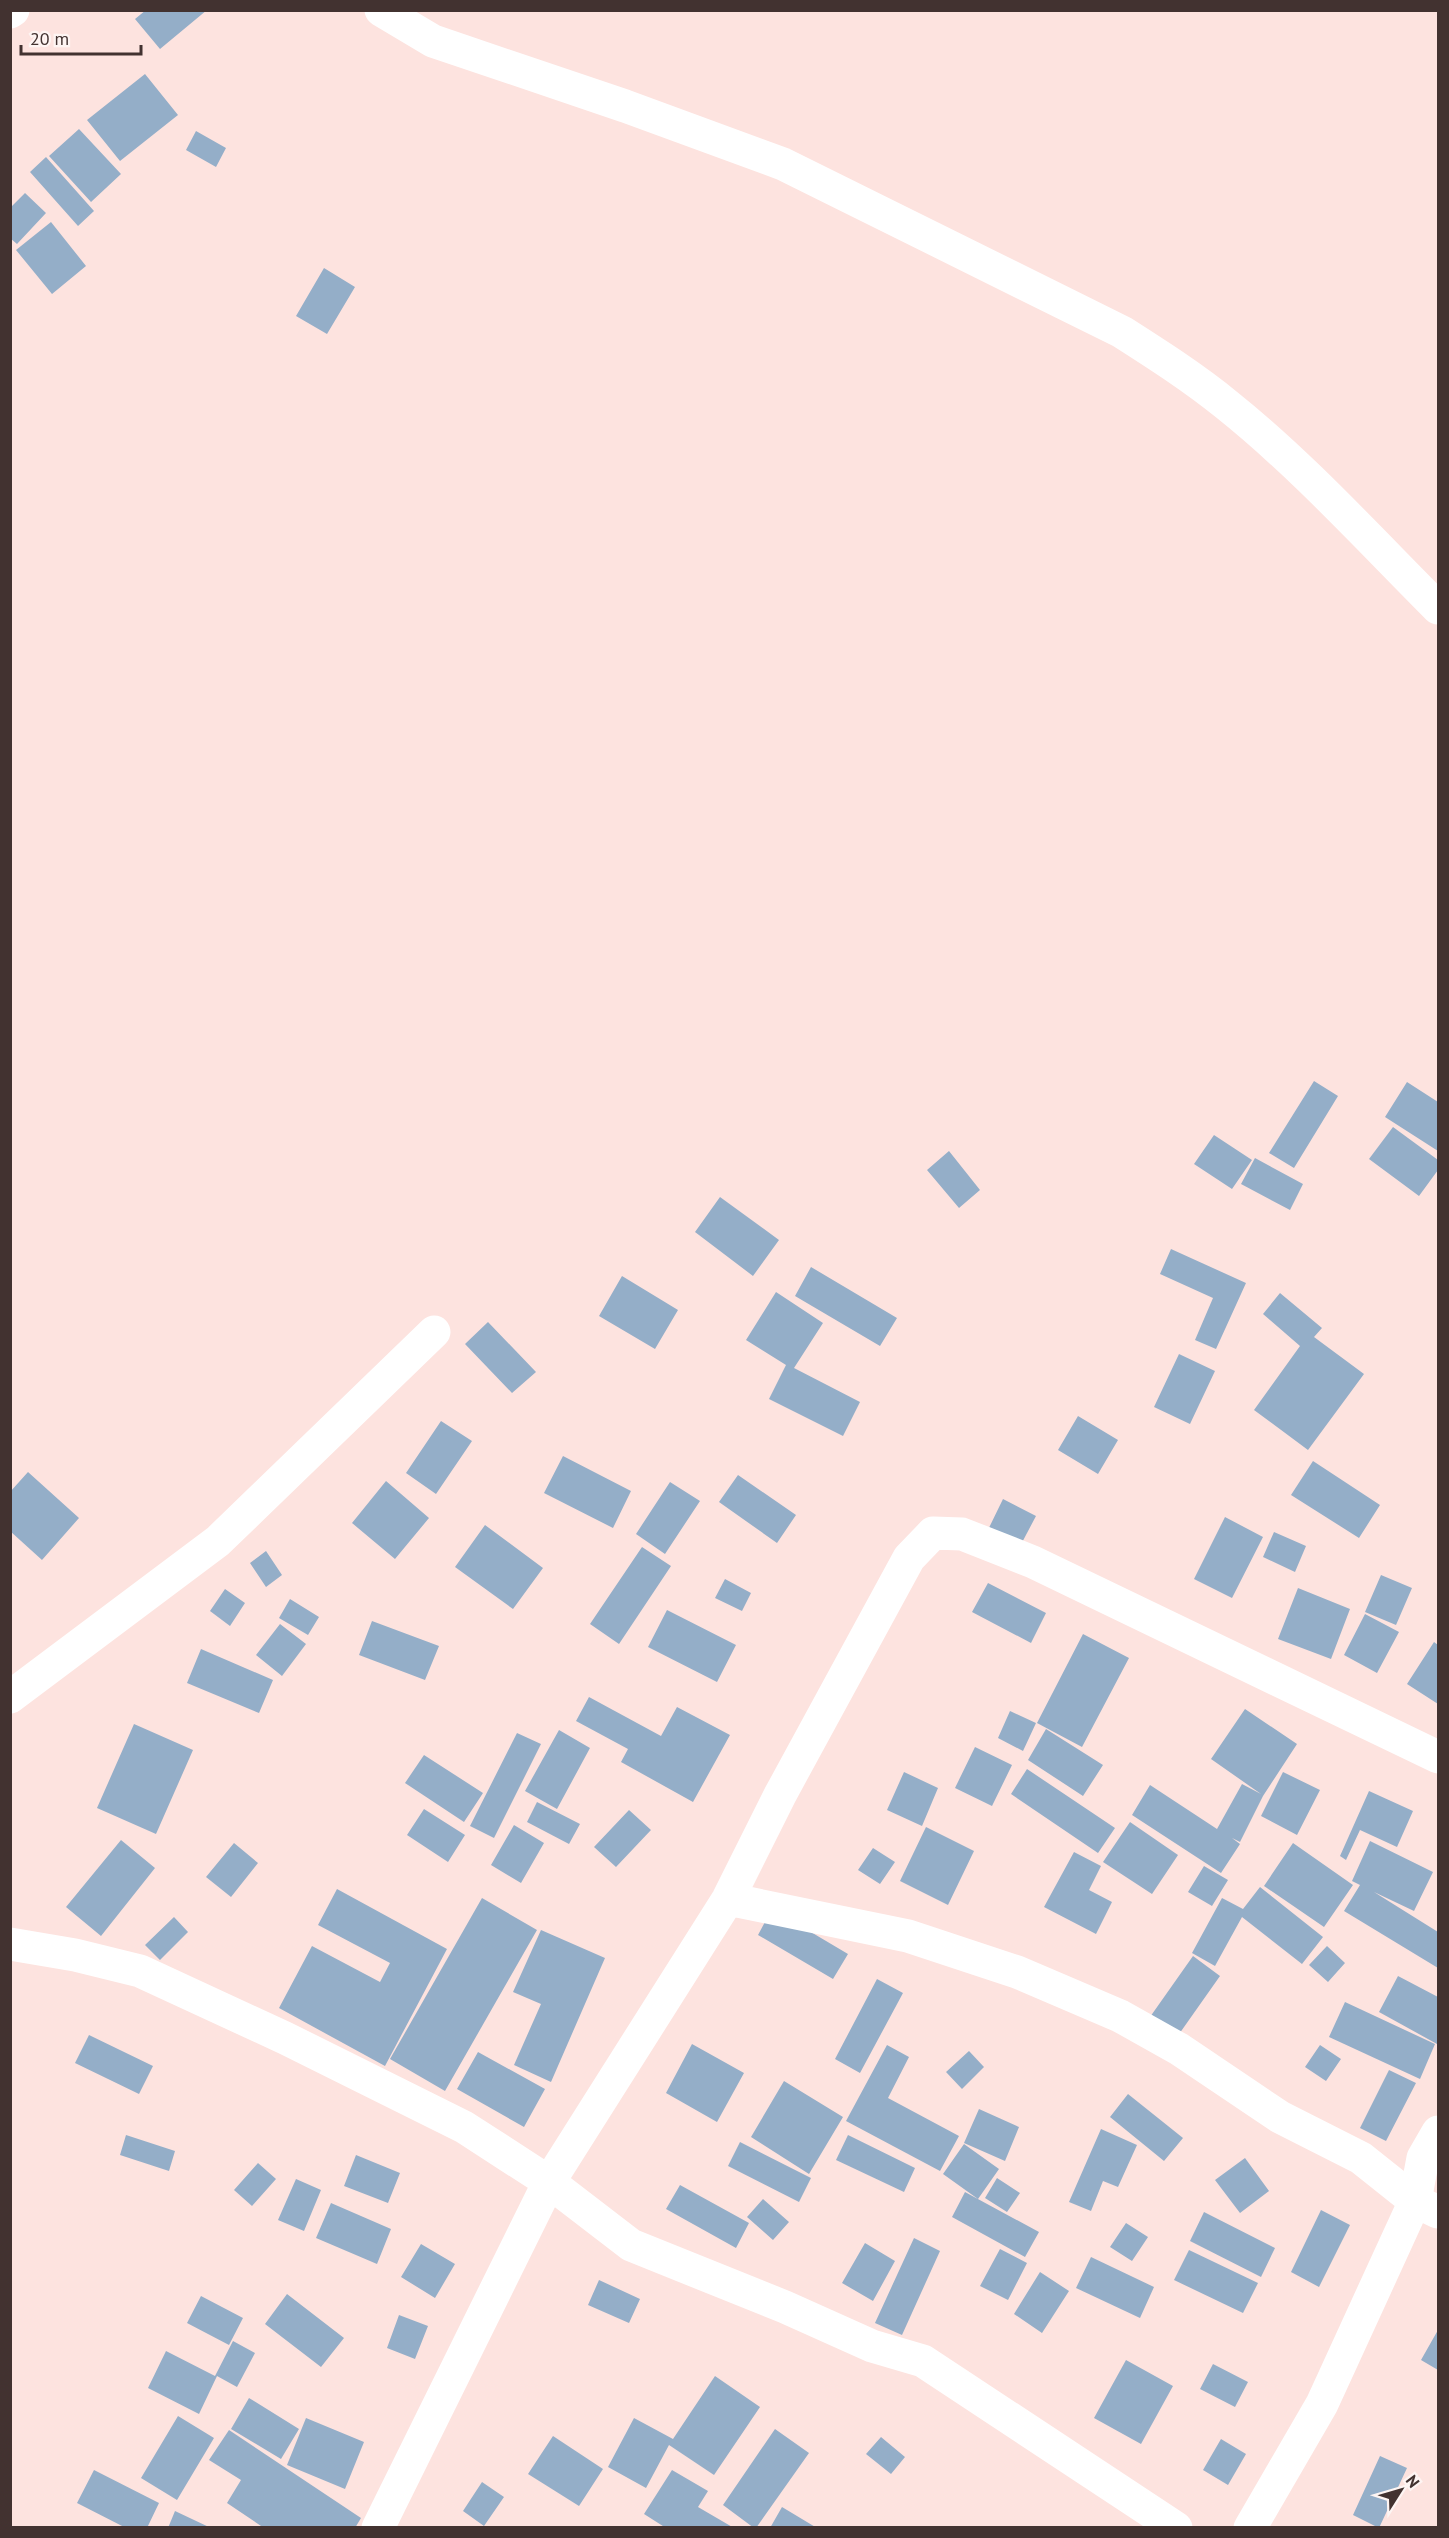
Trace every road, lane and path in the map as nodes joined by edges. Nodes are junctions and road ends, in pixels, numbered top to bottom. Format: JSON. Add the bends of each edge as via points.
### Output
{"nodes":[{"id":1,"x":381,"y":10,"type":"edge"},
{"id":2,"x":1438,"y":608,"type":"edge"},
{"id":3,"x":434,"y":1332,"type":"dead end"},
{"id":4,"x":10,"y":1697,"type":"edge"},
{"id":5,"x":1438,"y":1757,"type":"edge"},
{"id":6,"x":728,"y":1899,"type":"junction"},
{"id":7,"x":10,"y":1944,"type":"edge"},
{"id":8,"x":1438,"y":2132,"type":"edge"},
{"id":9,"x":549,"y":2182,"type":"junction"},
{"id":10,"x":1427,"y":2206,"type":"edge"},
{"id":11,"x":378,"y":2528,"type":"edge"},
{"id":12,"x":1176,"y":2528,"type":"edge"},
{"id":13,"x":1250,"y":2528,"type":"edge"}],
"edges":[{"from":1,"to":2,"type":"street","via":[[433,41],[783,164],[1122,332],[1228,405],[1304,474]]},
{"from":3,"to":4,"type":"street","via":[[218,1541]]},
{"from":5,"to":6,"type":"street","via":[[1034,1562],[962,1534],[933,1533],[909,1558]]},
{"from":6,"to":9,"type":"street"},
{"from":6,"to":10,"type":"street","via":[[908,1936],[1017,1972],[1110,2012],[1179,2049],[1280,2117],[1361,2158]]},
{"from":7,"to":9,"type":"street","via":[[140,1971],[464,2127]]},
{"from":8,"to":10,"type":"street","via":[[1424,2158]]},
{"from":9,"to":11,"type":"street"},
{"from":9,"to":12,"type":"street","via":[[631,2246],[872,2346],[923,2361]]},
{"from":10,"to":13,"type":"street","via":[[1322,2404]]}]}
